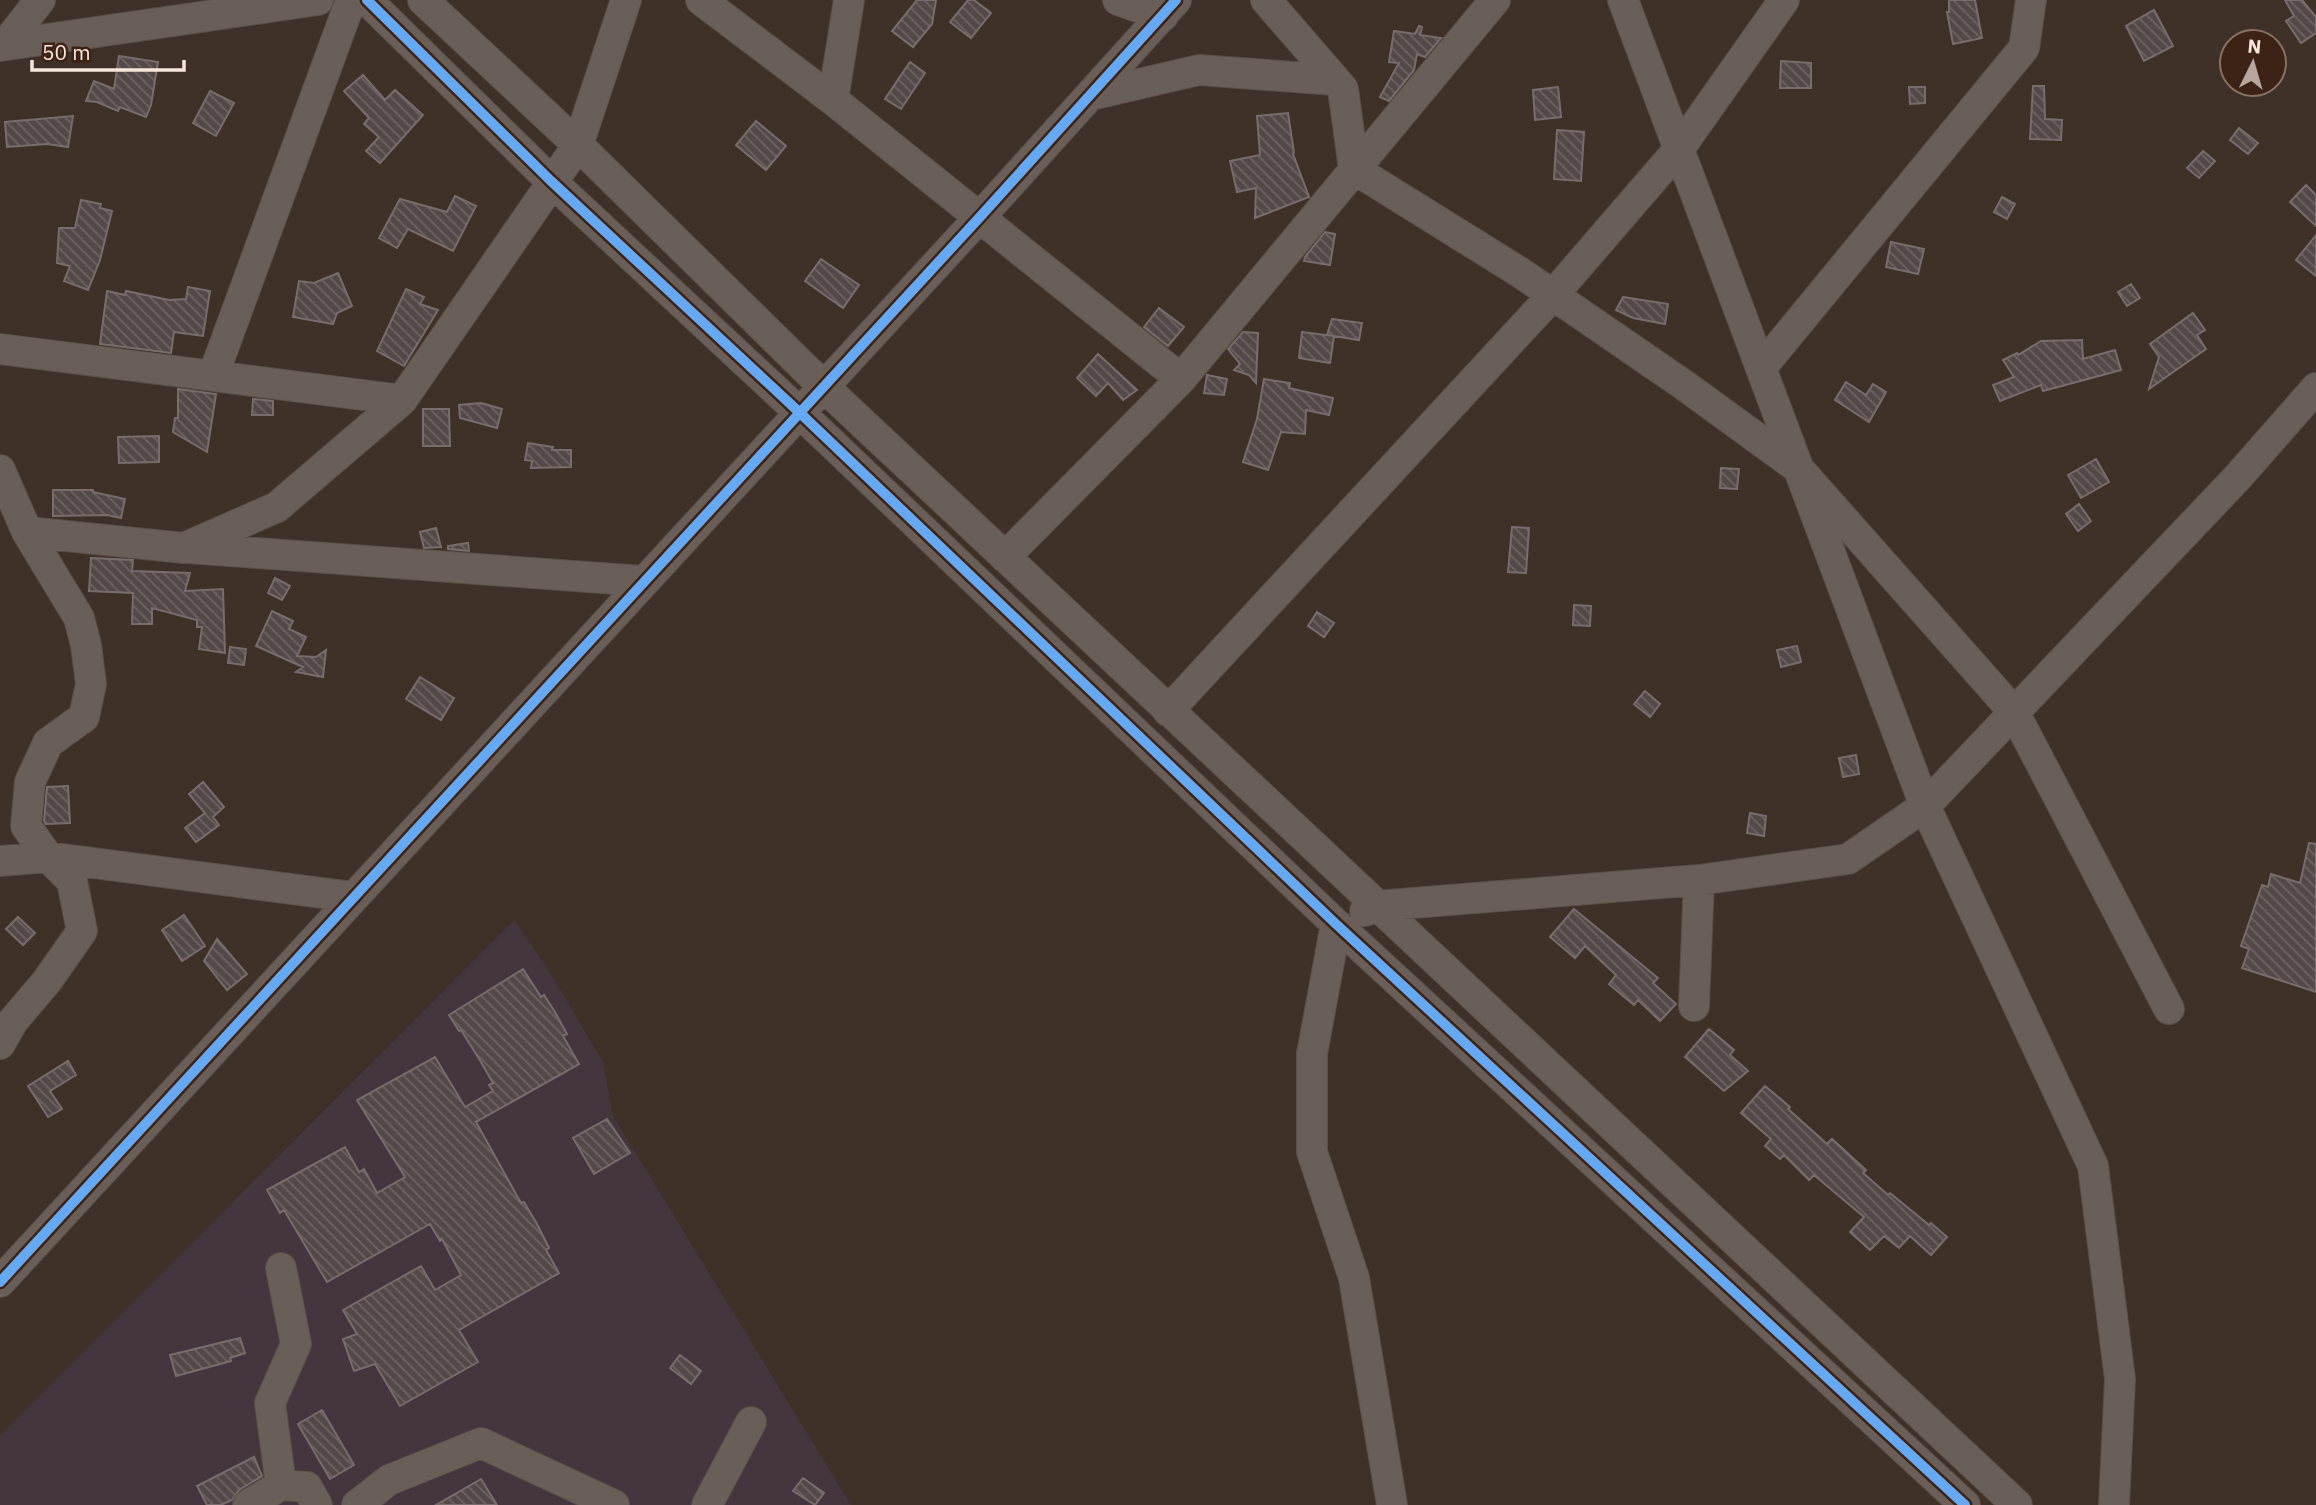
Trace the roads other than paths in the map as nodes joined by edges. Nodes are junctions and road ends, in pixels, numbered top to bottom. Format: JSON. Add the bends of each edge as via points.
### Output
{"nodes":[{"id":1,"x":40,"y":0,"type":"edge"},
{"id":2,"x":318,"y":0,"type":"edge"},
{"id":3,"x":351,"y":0,"type":"edge"},
{"id":4,"x":367,"y":0,"type":"edge"},
{"id":5,"x":423,"y":0,"type":"edge"},
{"id":6,"x":626,"y":0,"type":"edge"},
{"id":7,"x":701,"y":0,"type":"edge"},
{"id":8,"x":849,"y":0,"type":"edge"},
{"id":9,"x":1118,"y":0,"type":"edge"},
{"id":10,"x":1266,"y":0,"type":"edge"},
{"id":11,"x":1495,"y":0,"type":"edge"},
{"id":12,"x":1623,"y":0,"type":"edge"},
{"id":13,"x":1784,"y":0,"type":"edge"},
{"id":14,"x":2031,"y":0,"type":"edge"},
{"id":15,"x":1170,"y":8,"type":"edge"},
{"id":16,"x":3,"y":45,"type":"edge"},
{"id":17,"x":1335,"y":80,"type":"junction"},
{"id":18,"x":1091,"y":95,"type":"junction"},
{"id":19,"x":833,"y":100,"type":"junction"},
{"id":20,"x":578,"y":145,"type":"junction"},
{"id":21,"x":1679,"y":149,"type":"junction"},
{"id":22,"x":1354,"y":169,"type":"junction"},
{"id":23,"x":551,"y":181,"type":"junction"},
{"id":24,"x":979,"y":218,"type":"junction"},
{"id":25,"x":1553,"y":295,"type":"junction"},
{"id":26,"x":0,"y":349,"type":"edge"},
{"id":27,"x":1761,"y":368,"type":"junction"},
{"id":28,"x":213,"y":376,"type":"junction"},
{"id":29,"x":1181,"y":379,"type":"junction"},
{"id":30,"x":823,"y":386,"type":"junction"},
{"id":31,"x":2316,"y":388,"type":"edge"},
{"id":32,"x":402,"y":400,"type":"junction"},
{"id":33,"x":799,"y":412,"type":"junction"},
{"id":34,"x":1798,"y":468,"type":"junction"},
{"id":35,"x":0,"y":470,"type":"edge"},
{"id":36,"x":27,"y":532,"type":"junction"},
{"id":37,"x":184,"y":548,"type":"junction"},
{"id":38,"x":1005,"y":557,"type":"junction"},
{"id":39,"x":643,"y":581,"type":"junction"},
{"id":40,"x":1168,"y":711,"type":"junction"},
{"id":41,"x":2014,"y":712,"type":"junction"},
{"id":42,"x":1925,"y":806,"type":"junction"},
{"id":43,"x":48,"y":857,"type":"junction"},
{"id":44,"x":0,"y":861,"type":"edge"},
{"id":45,"x":1699,"y":880,"type":"junction"},
{"id":46,"x":353,"y":897,"type":"junction"},
{"id":47,"x":1376,"y":906,"type":"junction"},
{"id":48,"x":1336,"y":924,"type":"junction"},
{"id":49,"x":1694,"y":1006,"type":"dead end"},
{"id":50,"x":2169,"y":1009,"type":"dead end"},
{"id":51,"x":0,"y":1045,"type":"edge"},
{"id":52,"x":1753,"y":1259,"type":"junction"},
{"id":53,"x":281,"y":1268,"type":"dead end"},
{"id":54,"x":0,"y":1282,"type":"edge"},
{"id":55,"x":1727,"y":1285,"type":"junction"},
{"id":56,"x":751,"y":1422,"type":"dead end"},
{"id":57,"x":281,"y":1485,"type":"junction"},
{"id":58,"x":247,"y":1505,"type":"edge"},
{"id":59,"x":317,"y":1505,"type":"edge"},
{"id":60,"x":357,"y":1505,"type":"edge"},
{"id":61,"x":614,"y":1505,"type":"edge"},
{"id":62,"x":707,"y":1505,"type":"edge"},
{"id":63,"x":1392,"y":1505,"type":"edge"},
{"id":64,"x":1965,"y":1505,"type":"edge"},
{"id":65,"x":2017,"y":1505,"type":"edge"},
{"id":66,"x":2114,"y":1505,"type":"edge"}],
"edges":[{"from":1,"to":16,"type":"street"},
{"from":2,"to":16,"type":"street"},
{"from":3,"to":28,"type":"street"},
{"from":4,"to":23,"type":"street"},
{"from":5,"to":20,"type":"street"},
{"from":6,"to":20,"type":"street"},
{"from":7,"to":19,"type":"street"},
{"from":8,"to":19,"type":"street"},
{"from":9,"to":15,"type":"street"},
{"from":10,"to":17,"type":"street"},
{"from":11,"to":22,"type":"street"},
{"from":12,"to":21,"type":"street"},
{"from":13,"to":21,"type":"street"},
{"from":14,"to":27,"type":"street","via":[[2024,47]]},
{"from":15,"to":18,"type":"street"},
{"from":17,"to":18,"type":"street","via":[[1199,71]]},
{"from":17,"to":22,"type":"street","via":[[1343,89]]},
{"from":18,"to":24,"type":"street"},
{"from":19,"to":24,"type":"street"},
{"from":20,"to":23,"type":"street"},
{"from":20,"to":30,"type":"street"},
{"from":21,"to":25,"type":"street"},
{"from":21,"to":27,"type":"street"},
{"from":22,"to":25,"type":"street"},
{"from":22,"to":29,"type":"street"},
{"from":23,"to":32,"type":"street"},
{"from":23,"to":33,"type":"street"},
{"from":24,"to":29,"type":"street"},
{"from":24,"to":30,"type":"street"},
{"from":25,"to":34,"type":"street"},
{"from":25,"to":40,"type":"street"},
{"from":26,"to":28,"type":"street"},
{"from":27,"to":34,"type":"street"},
{"from":28,"to":32,"type":"street"},
{"from":29,"to":38,"type":"street"},
{"from":30,"to":33,"type":"street"},
{"from":30,"to":38,"type":"street"},
{"from":31,"to":41,"type":"street","via":[[2237,478]]},
{"from":32,"to":37,"type":"street","via":[[277,507]]},
{"from":33,"to":39,"type":"street"},
{"from":33,"to":48,"type":"street"},
{"from":34,"to":41,"type":"street"},
{"from":34,"to":42,"type":"street"},
{"from":35,"to":36,"type":"street"},
{"from":36,"to":37,"type":"street"},
{"from":36,"to":43,"type":"street","via":[[79,618],[91,684],[84,717],[48,743],[30,782],[26,826]]},
{"from":37,"to":39,"type":"street"},
{"from":38,"to":40,"type":"street"},
{"from":39,"to":46,"type":"street"},
{"from":40,"to":47,"type":"street"},
{"from":41,"to":42,"type":"street"},
{"from":41,"to":50,"type":"street"},
{"from":42,"to":45,"type":"street","via":[[1848,859]]},
{"from":42,"to":66,"type":"street","via":[[2093,1166],[2120,1379]]},
{"from":43,"to":44,"type":"street"},
{"from":43,"to":46,"type":"street"},
{"from":43,"to":51,"type":"street","via":[[72,881],[82,931]]},
{"from":45,"to":47,"type":"street"},
{"from":45,"to":49,"type":"street"},
{"from":46,"to":54,"type":"street"},
{"from":47,"to":48,"type":"street"},
{"from":47,"to":52,"type":"street"},
{"from":48,"to":55,"type":"street"},
{"from":48,"to":63,"type":"street","via":[[1312,1054],[1311,1152],[1354,1278]]},
{"from":52,"to":55,"type":"street"},
{"from":52,"to":65,"type":"street"},
{"from":53,"to":57,"type":"street","via":[[296,1343],[270,1403]]},
{"from":55,"to":64,"type":"street"},
{"from":56,"to":62,"type":"street"},
{"from":57,"to":58,"type":"street"},
{"from":57,"to":59,"type":"street","via":[[307,1487]]},
{"from":60,"to":61,"type":"street","via":[[389,1480],[481,1443]]}]}
